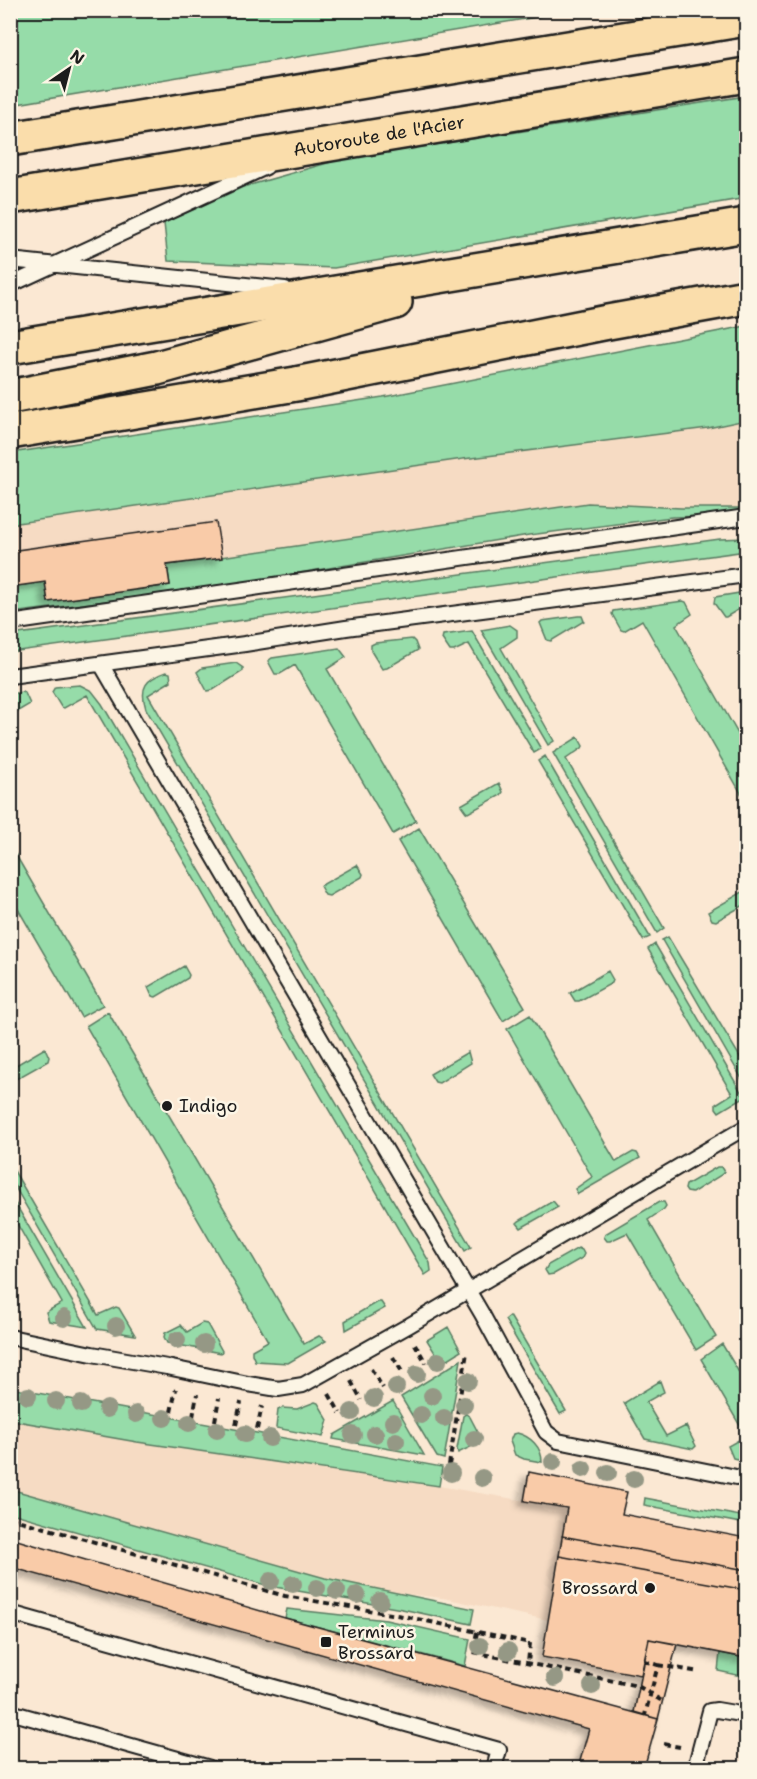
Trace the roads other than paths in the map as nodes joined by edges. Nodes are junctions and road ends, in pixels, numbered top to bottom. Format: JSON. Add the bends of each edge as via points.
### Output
{"nodes":[{"id":1,"x":747,"y":19,"type":"edge"},
{"id":2,"x":747,"y":75,"type":"edge"},
{"id":3,"x":10,"y":139,"type":"edge"},
{"id":4,"x":309,"y":148,"type":"junction"},
{"id":5,"x":10,"y":197,"type":"edge"},
{"id":6,"x":747,"y":225,"type":"edge"},
{"id":7,"x":565,"y":255,"type":"junction"},
{"id":8,"x":10,"y":260,"type":"edge"},
{"id":9,"x":54,"y":264,"type":"junction"},
{"id":10,"x":10,"y":285,"type":"edge"},
{"id":11,"x":332,"y":294,"type":"junction"},
{"id":12,"x":747,"y":297,"type":"edge"},
{"id":13,"x":10,"y":347,"type":"edge"},
{"id":14,"x":10,"y":397,"type":"edge"},
{"id":15,"x":10,"y":432,"type":"edge"},
{"id":16,"x":747,"y":518,"type":"edge"},
{"id":17,"x":747,"y":575,"type":"edge"},
{"id":18,"x":10,"y":623,"type":"edge"},
{"id":19,"x":101,"y":664,"type":"junction"},
{"id":20,"x":10,"y":676,"type":"edge"},
{"id":21,"x":747,"y":1127,"type":"edge"},
{"id":22,"x":468,"y":1290,"type":"junction"},
{"id":23,"x":10,"y":1337,"type":"edge"},
{"id":24,"x":747,"y":1479,"type":"edge"},
{"id":25,"x":10,"y":1613,"type":"edge"},
{"id":26,"x":10,"y":1712,"type":"edge"},
{"id":27,"x":747,"y":1715,"type":"edge"},
{"id":28,"x":210,"y":1768,"type":"edge"},
{"id":29,"x":494,"y":1768,"type":"edge"},
{"id":30,"x":695,"y":1768,"type":"edge"}],
"edges":[{"from":1,"to":3,"type":"highway"},
{"from":2,"to":4,"type":"highway","name":"Autoroute de l'Acier"},
{"from":4,"to":5,"type":"highway","name":"Autoroute de l'Acier"},
{"from":4,"to":9,"type":"lane"},
{"from":6,"to":7,"type":"highway"},
{"from":7,"to":11,"type":"highway"},
{"from":7,"to":14,"type":"highway","via":[[157,368]]},
{"from":8,"to":9,"type":"lane"},
{"from":9,"to":10,"type":"lane"},
{"from":9,"to":11,"type":"lane"},
{"from":11,"to":13,"type":"highway"},
{"from":12,"to":15,"type":"highway","via":[[296,384]]},
{"from":16,"to":18,"type":"lane"},
{"from":17,"to":19,"type":"lane"},
{"from":19,"to":20,"type":"lane"},
{"from":19,"to":22,"type":"lane"},
{"from":21,"to":22,"type":"lane"},
{"from":22,"to":23,"type":"lane","via":[[314,1380],[278,1389]]},
{"from":22,"to":24,"type":"lane","via":[[546,1432],[558,1442]]},
{"from":25,"to":29,"type":"lane","via":[[499,1750]]},
{"from":26,"to":28,"type":"lane"},
{"from":27,"to":30,"type":"lane","via":[[710,1711]]}]}
